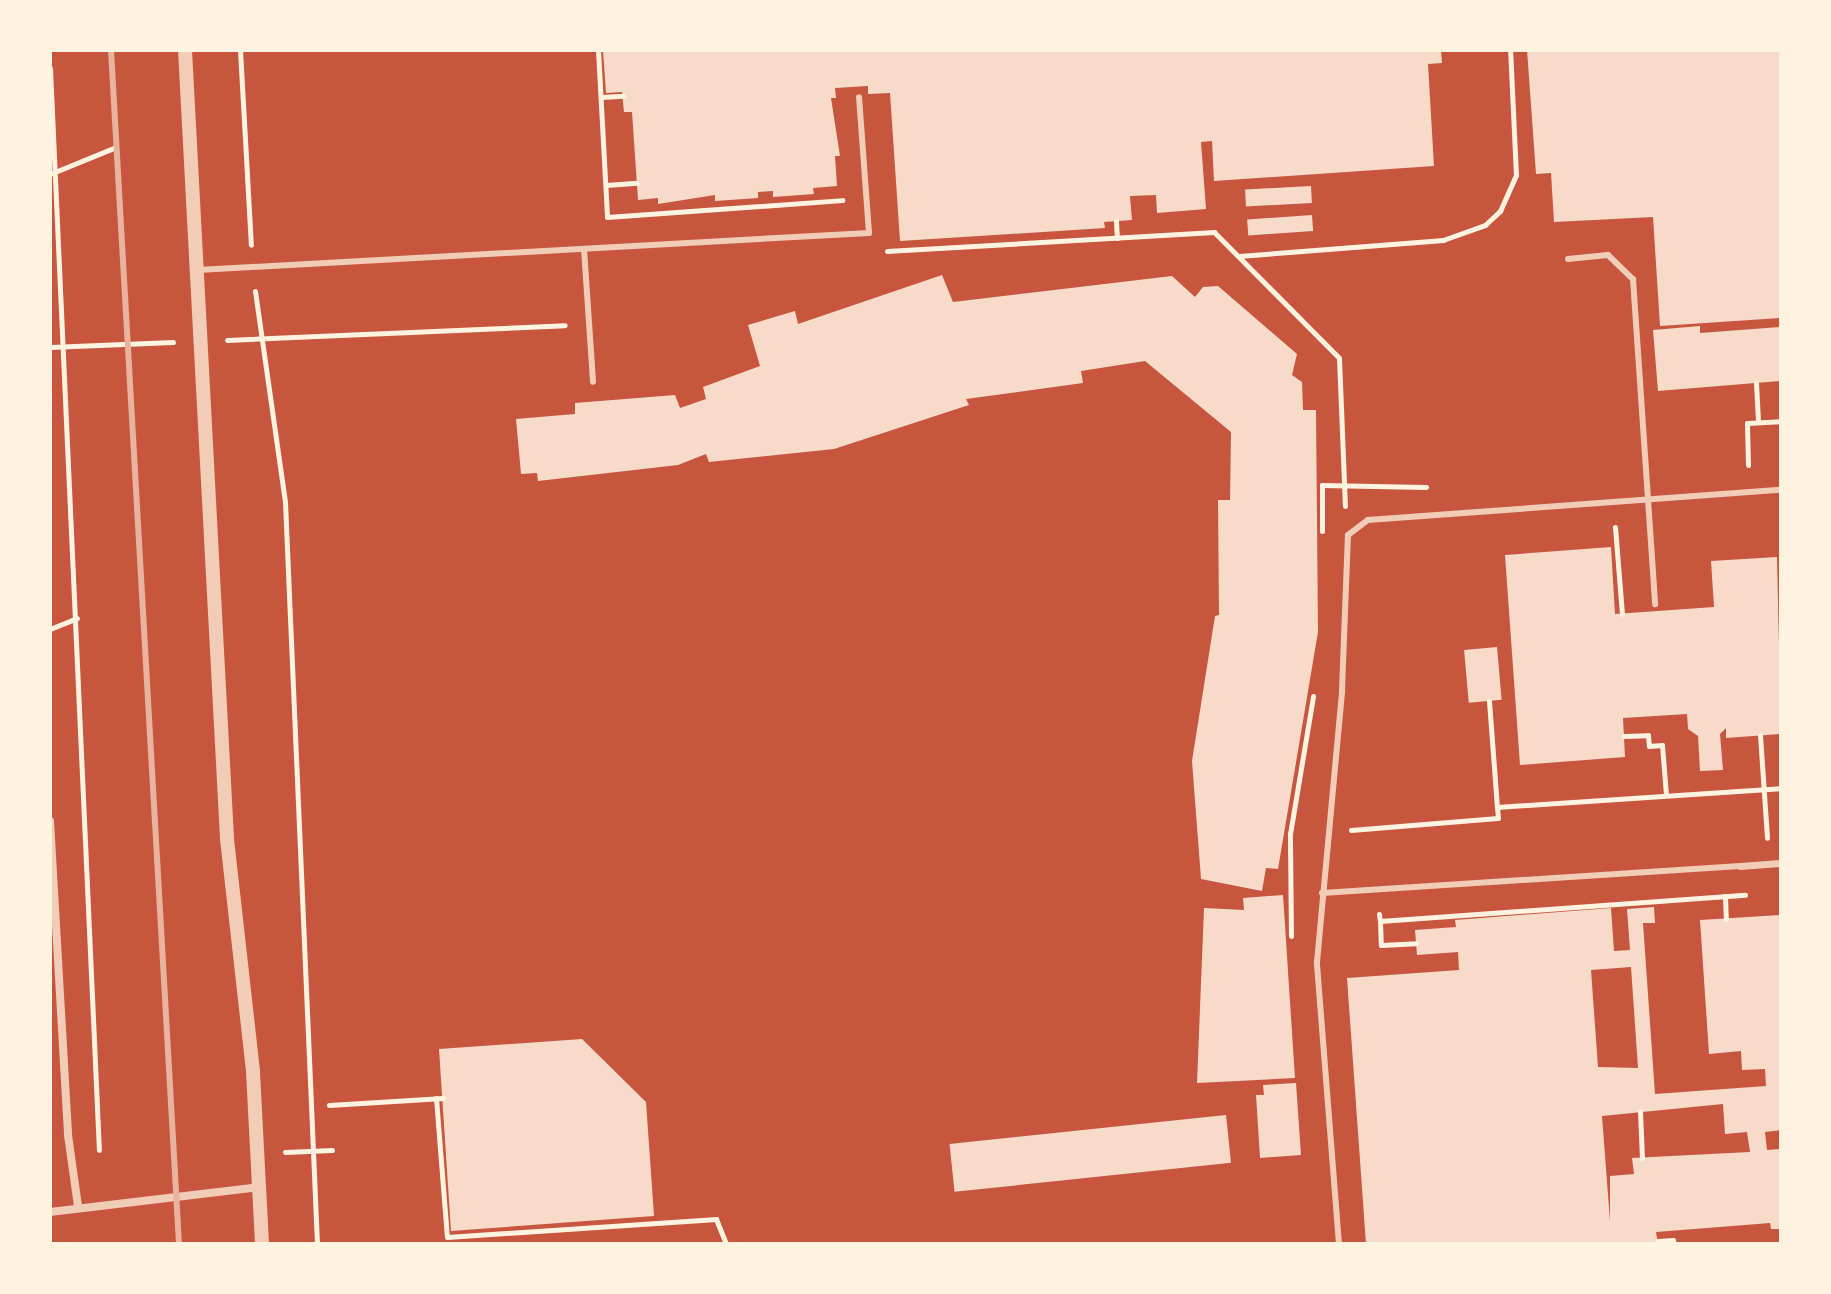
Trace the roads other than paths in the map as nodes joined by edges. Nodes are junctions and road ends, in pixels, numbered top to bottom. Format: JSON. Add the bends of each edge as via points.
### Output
{"nodes":[{"id":1,"x":185,"y":50,"type":"edge"},
{"id":2,"x":859,"y":97,"type":"dead end"},
{"id":3,"x":584,"y":249,"type":"junction"},
{"id":4,"x":1568,"y":259,"type":"dead end"},
{"id":5,"x":197,"y":270,"type":"junction"},
{"id":6,"x":593,"y":382,"type":"dead end"},
{"id":7,"x":1781,"y":490,"type":"edge"},
{"id":8,"x":1648,"y":499,"type":"junction"},
{"id":9,"x":1655,"y":604,"type":"dead end"},
{"id":10,"x":50,"y":821,"type":"edge"},
{"id":11,"x":1781,"y":863,"type":"edge"},
{"id":12,"x":1740,"y":866,"type":"joint"},
{"id":13,"x":1322,"y":893,"type":"junction"},
{"id":14,"x":259,"y":1187,"type":"junction"},
{"id":15,"x":78,"y":1206,"type":"junction"},
{"id":16,"x":50,"y":1212,"type":"edge"},
{"id":17,"x":262,"y":1244,"type":"edge"},
{"id":18,"x":1339,"y":1244,"type":"edge"}],
"edges":[{"from":1,"to":5,"type":"street"},
{"from":2,"to":3,"type":"lane","via":[[869,233]]},
{"from":3,"to":5,"type":"lane"},
{"from":3,"to":6,"type":"lane"},
{"from":4,"to":8,"type":"lane","via":[[1608,255],[1633,279]]},
{"from":5,"to":14,"type":"street","via":[[227,839]]},
{"from":7,"to":8,"type":"lane"},
{"from":8,"to":9,"type":"lane"},
{"from":8,"to":13,"type":"lane","via":[[1368,520],[1348,535],[1342,690]]},
{"from":10,"to":15,"type":"street","via":[[68,1135]]},
{"from":11,"to":12,"type":"street"},
{"from":12,"to":13,"type":"lane"},
{"from":13,"to":18,"type":"lane","via":[[1317,962]]},
{"from":14,"to":15,"type":"street"},
{"from":14,"to":17,"type":"street"},
{"from":15,"to":16,"type":"street"}]}
